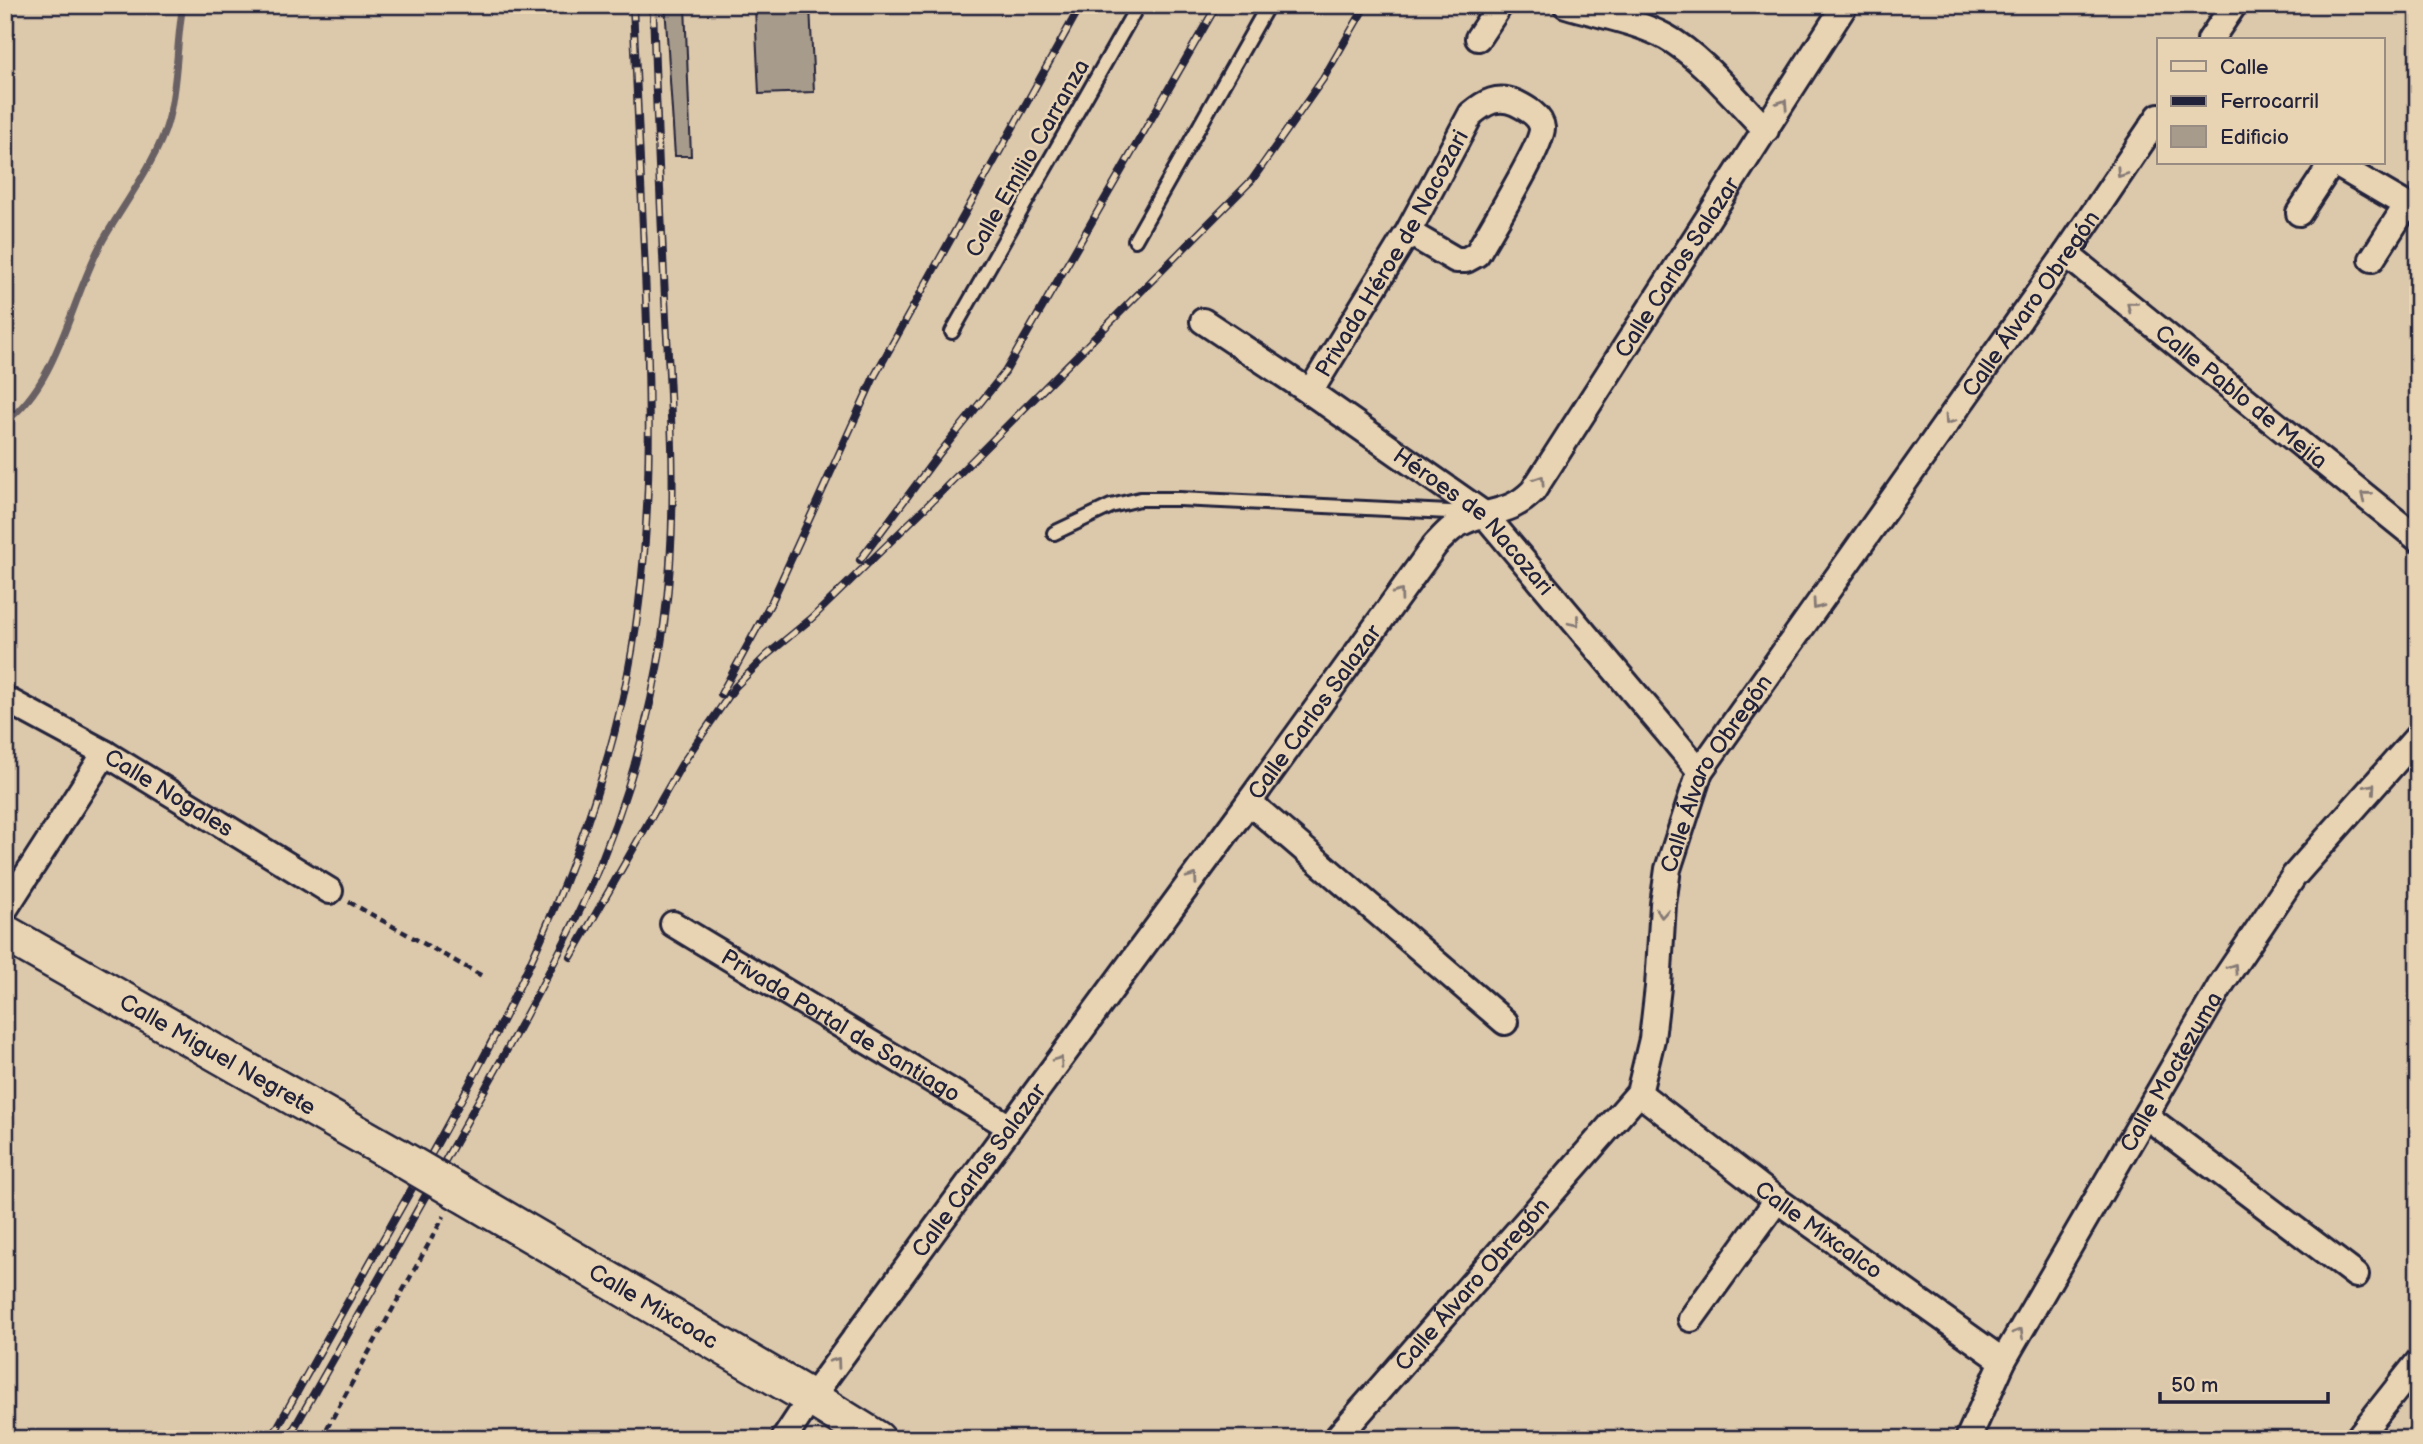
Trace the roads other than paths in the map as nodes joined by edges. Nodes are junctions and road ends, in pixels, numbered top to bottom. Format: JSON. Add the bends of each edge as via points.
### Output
{"nodes":[{"id":1,"x":1139,"y":5,"type":"edge"},
{"id":2,"x":1268,"y":5,"type":"edge"},
{"id":3,"x":1500,"y":5,"type":"edge"},
{"id":4,"x":1566,"y":5,"type":"edge"},
{"id":5,"x":1845,"y":5,"type":"edge"},
{"id":6,"x":2234,"y":5,"type":"edge"},
{"id":7,"x":1478,"y":38,"type":"dead end"},
{"id":8,"x":2211,"y":38,"type":"edge"},
{"id":9,"x":2157,"y":119,"type":"edge"},
{"id":10,"x":1766,"y":130,"type":"junction"},
{"id":11,"x":2332,"y":164,"type":"edge"},
{"id":12,"x":2335,"y":164,"type":"edge"},
{"id":13,"x":2412,"y":209,"type":"edge"},
{"id":14,"x":2299,"y":213,"type":"dead end"},
{"id":15,"x":1408,"y":232,"type":"junction"},
{"id":16,"x":1135,"y":240,"type":"dead end"},
{"id":17,"x":2066,"y":254,"type":"junction"},
{"id":18,"x":2372,"y":260,"type":"dead end"},
{"id":19,"x":1203,"y":321,"type":"dead end"},
{"id":20,"x":952,"y":332,"type":"dead end"},
{"id":21,"x":1310,"y":392,"type":"junction"},
{"id":22,"x":1484,"y":514,"type":"junction"},
{"id":23,"x":1054,"y":533,"type":"dead end"},
{"id":24,"x":2418,"y":539,"type":"edge"},
{"id":25,"x":5,"y":699,"type":"edge"},
{"id":26,"x":2418,"y":736,"type":"edge"},
{"id":27,"x":105,"y":752,"type":"junction"},
{"id":28,"x":1700,"y":771,"type":"junction"},
{"id":29,"x":1249,"y":802,"type":"junction"},
{"id":30,"x":330,"y":891,"type":"road end"},
{"id":31,"x":5,"y":909,"type":"edge"},
{"id":32,"x":673,"y":924,"type":"dead end"},
{"id":33,"x":5,"y":933,"type":"edge"},
{"id":34,"x":1505,"y":1022,"type":"dead end"},
{"id":35,"x":1639,"y":1093,"type":"junction"},
{"id":36,"x":2146,"y":1116,"type":"junction"},
{"id":37,"x":1010,"y":1127,"type":"junction"},
{"id":38,"x":430,"y":1175,"type":"joint"},
{"id":39,"x":1777,"y":1200,"type":"junction"},
{"id":40,"x":2356,"y":1275,"type":"dead end"},
{"id":41,"x":1691,"y":1319,"type":"dead end"},
{"id":42,"x":2003,"y":1361,"type":"junction"},
{"id":43,"x":2418,"y":1362,"type":"edge"},
{"id":44,"x":811,"y":1398,"type":"junction"},
{"id":45,"x":784,"y":1439,"type":"edge"},
{"id":46,"x":877,"y":1439,"type":"edge"},
{"id":47,"x":1336,"y":1439,"type":"edge"},
{"id":48,"x":1969,"y":1439,"type":"edge"},
{"id":49,"x":2357,"y":1439,"type":"edge"}],
"edges":[{"from":1,"to":20,"type":"lane","name":"Calle Emilio Carranza"},
{"from":2,"to":16,"type":"lane"},
{"from":3,"to":7,"type":"street"},
{"from":4,"to":10,"type":"street","via":[[1665,37],[1691,55]]},
{"from":10,"to":5,"type":"street","name":"Calle Carlos Salazar","one_way":true},
{"from":6,"to":8,"type":"street"},
{"from":9,"to":17,"type":"street","name":"Calle Álvaro Obregón","one_way":true},
{"from":22,"to":10,"type":"street","name":"Calle Carlos Salazar","one_way":true,"via":[[1520,504],[1533,491]]},
{"from":11,"to":14,"type":"street"},
{"from":12,"to":13,"type":"street"},
{"from":13,"to":18,"type":"street"},
{"from":15,"to":15,"type":"street","name":"Privada Héroe de Nacozari","via":[[1471,114],[1485,102],[1501,99],[1538,117],[1542,128],[1537,148],[1477,254],[1456,260]]},
{"from":15,"to":21,"type":"street","name":"Privada Héroe de Nacozari"},
{"from":24,"to":17,"type":"street","name":"Calle Pablo de Mejía","one_way":true},
{"from":17,"to":28,"type":"street","name":"Calle Álvaro Obregón","one_way":true},
{"from":19,"to":21,"type":"street","name":"Héroes de Nacozari"},
{"from":21,"to":22,"type":"street","name":"Héroes de Nacozari"},
{"from":22,"to":23,"type":"lane","via":[[1140,499],[1111,506]]},
{"from":22,"to":28,"type":"street","name":"Héroes de Nacozari","one_way":true},
{"from":29,"to":22,"type":"street","name":"Calle Carlos Salazar","one_way":true,"via":[[1435,545],[1458,524]]},
{"from":25,"to":27,"type":"street","name":"Calle Nogales"},
{"from":36,"to":26,"type":"street","name":"Calle Moctezuma","one_way":true,"via":[[2222,983],[2294,876]]},
{"from":27,"to":30,"type":"street","name":"Calle Nogales"},
{"from":27,"to":31,"type":"street"},
{"from":28,"to":35,"type":"street","name":"Calle Álvaro Obregón","one_way":true,"via":[[1668,869],[1654,1026]]},
{"from":29,"to":34,"type":"street"},
{"from":37,"to":29,"type":"street","name":"Calle Carlos Salazar","one_way":true},
{"from":32,"to":37,"type":"street","name":"Privada Portal de Santiago"},
{"from":33,"to":38,"type":"street","name":"Calle Miguel Negrete","bridge":true},
{"from":35,"to":39,"type":"street","name":"Calle Mixcalco"},
{"from":35,"to":47,"type":"street","name":"Calle Álvaro Obregón"},
{"from":36,"to":40,"type":"street"},
{"from":42,"to":36,"type":"street","name":"Calle Moctezuma","one_way":true},
{"from":44,"to":37,"type":"street","name":"Calle Carlos Salazar","one_way":true},
{"from":38,"to":44,"type":"street","name":"Calle Mixcoac","bridge":true,"via":[[454,1203]]},
{"from":39,"to":41,"type":"street"},
{"from":39,"to":42,"type":"street","name":"Calle Mixcalco"},
{"from":42,"to":48,"type":"street","name":"Calle Moctezuma"},
{"from":43,"to":49,"type":"street"},
{"from":44,"to":45,"type":"street","name":"Calle Carlos Salazar"},
{"from":44,"to":46,"type":"street","name":"Calle Mixcoac"}]}
